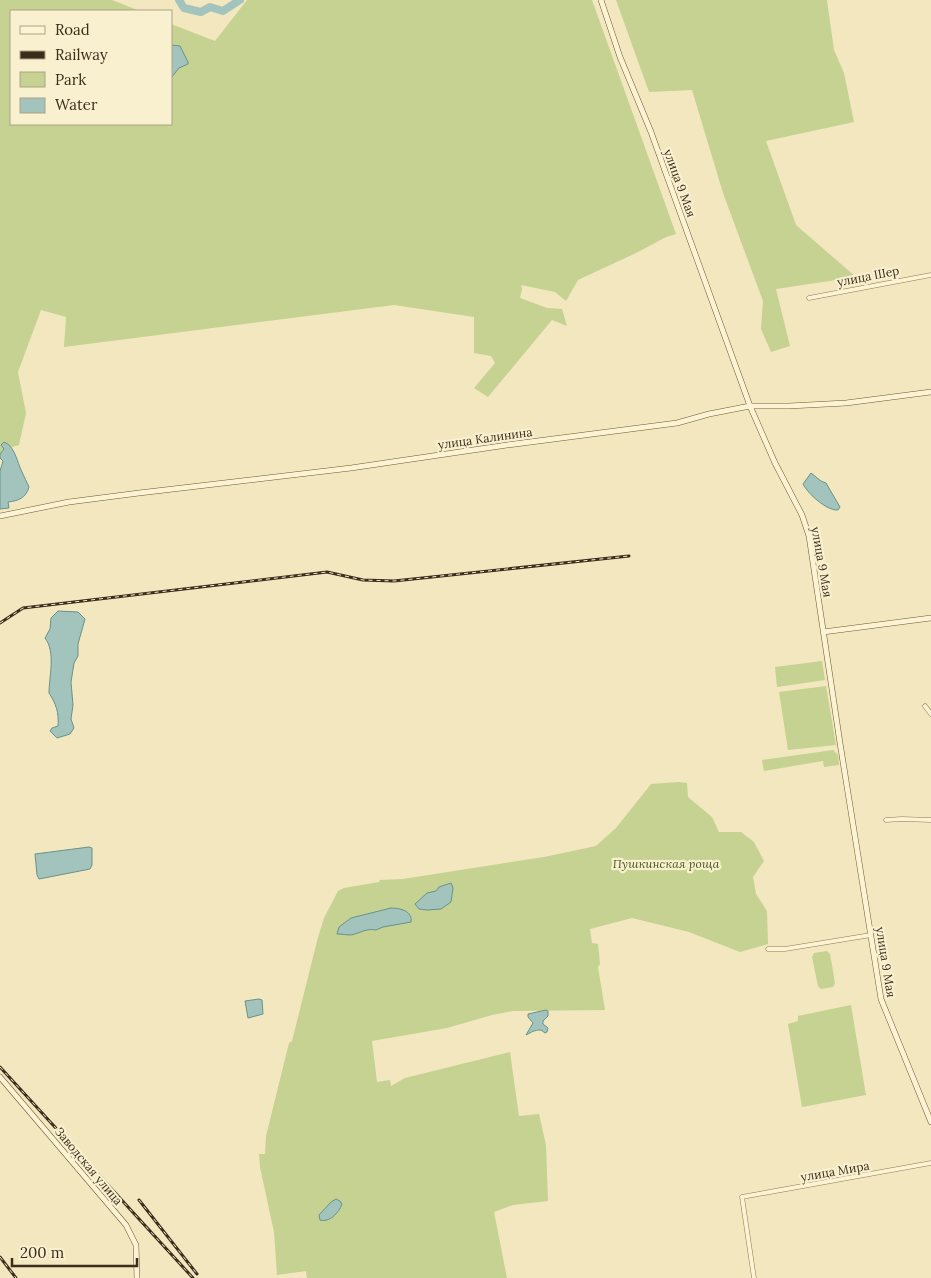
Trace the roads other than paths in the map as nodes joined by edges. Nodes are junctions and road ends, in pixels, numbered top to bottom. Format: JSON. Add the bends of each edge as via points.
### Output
{"nodes":[{"id":1,"x":601,"y":0,"type":"edge"},
{"id":2,"x":931,"y":275,"type":"edge"},
{"id":3,"x":809,"y":298,"type":"dead end"},
{"id":4,"x":931,"y":392,"type":"edge"},
{"id":5,"x":750,"y":406,"type":"junction"},
{"id":6,"x":0,"y":516,"type":"edge"},
{"id":7,"x":931,"y":618,"type":"edge"},
{"id":8,"x":823,"y":632,"type":"junction"},
{"id":9,"x":925,"y":706,"type":"dead end"},
{"id":10,"x":931,"y":714,"type":"edge"},
{"id":11,"x":886,"y":820,"type":"dead end"},
{"id":12,"x":931,"y":820,"type":"edge"},
{"id":13,"x":871,"y":935,"type":"junction"},
{"id":14,"x":768,"y":949,"type":"dead end"},
{"id":15,"x":0,"y":1077,"type":"edge"},
{"id":16,"x":931,"y":1122,"type":"edge"},
{"id":17,"x":931,"y":1164,"type":"edge"},
{"id":18,"x":137,"y":1278,"type":"edge"},
{"id":19,"x":754,"y":1278,"type":"edge"}],
"edges":[{"from":1,"to":5,"type":"street","name":"улица 9 Мая"},
{"from":2,"to":3,"type":"street","name":"улица Шер"},
{"from":4,"to":5,"type":"street","name":"улица Калинина","via":[[843,403]]},
{"from":5,"to":6,"type":"street","name":"улица Калинина","via":[[676,423],[351,468],[139,493]]},
{"from":5,"to":8,"type":"street","name":"улица 9 Мая","via":[[806,525]]},
{"from":7,"to":8,"type":"street"},
{"from":8,"to":13,"type":"street","name":"улица 9 Мая"},
{"from":9,"to":10,"type":"street"},
{"from":11,"to":12,"type":"street"},
{"from":13,"to":14,"type":"street"},
{"from":13,"to":16,"type":"street","name":"улица 9 Мая","via":[[883,1005]]},
{"from":15,"to":18,"type":"street","name":"Заводская улица","via":[[126,1225],[136,1245]]},
{"from":17,"to":19,"type":"street","name":"улица Мира","via":[[742,1196]]}]}
